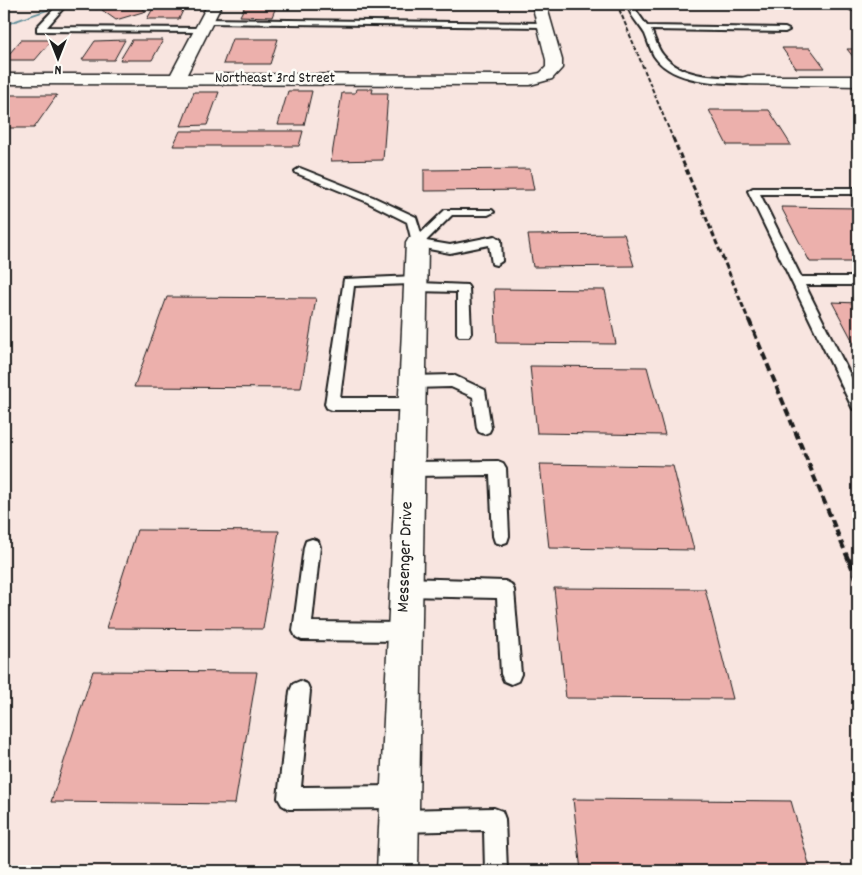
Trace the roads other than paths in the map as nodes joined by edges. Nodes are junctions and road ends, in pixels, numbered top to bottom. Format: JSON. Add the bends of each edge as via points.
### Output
{"nodes":[{"id":1,"x":63,"y":4,"type":"edge"},
{"id":2,"x":215,"y":4,"type":"edge"},
{"id":3,"x":539,"y":4,"type":"edge"},
{"id":4,"x":631,"y":4,"type":"edge"},
{"id":5,"x":204,"y":25,"type":"junction"},
{"id":6,"x":544,"y":25,"type":"junction"},
{"id":7,"x":645,"y":28,"type":"junction"},
{"id":8,"x":785,"y":30,"type":"dead end"},
{"id":9,"x":4,"y":78,"type":"edge"},
{"id":10,"x":177,"y":79,"type":"junction"},
{"id":11,"x":748,"y":81,"type":"joint"},
{"id":12,"x":858,"y":81,"type":"edge"},
{"id":13,"x":300,"y":171,"type":"dead end"},
{"id":14,"x":858,"y":191,"type":"edge"},
{"id":15,"x":488,"y":212,"type":"dead end"},
{"id":16,"x":416,"y":243,"type":"junction"},
{"id":17,"x":496,"y":261,"type":"dead end"},
{"id":18,"x":797,"y":281,"type":"junction"},
{"id":19,"x":858,"y":281,"type":"edge"},
{"id":20,"x":416,"y":284,"type":"junction"},
{"id":21,"x":464,"y":333,"type":"dead end"},
{"id":22,"x":412,"y":393,"type":"junction"},
{"id":23,"x":858,"y":405,"type":"edge"},
{"id":24,"x":484,"y":428,"type":"dead end"},
{"id":25,"x":409,"y":469,"type":"junction"},
{"id":26,"x":501,"y":536,"type":"dead end"},
{"id":27,"x":312,"y":547,"type":"dead end"},
{"id":28,"x":405,"y":587,"type":"junction"},
{"id":29,"x":404,"y":632,"type":"junction"},
{"id":30,"x":511,"y":674,"type":"dead end"},
{"id":31,"x":300,"y":690,"type":"dead end"},
{"id":32,"x":398,"y":809,"type":"junction"},
{"id":33,"x":397,"y":871,"type":"edge"},
{"id":34,"x":496,"y":871,"type":"edge"}],
"edges":[{"from":1,"to":5,"type":"lane","via":[[40,29]]},
{"from":2,"to":5,"type":"street"},
{"from":3,"to":6,"type":"street"},
{"from":4,"to":7,"type":"lane","via":[[631,9]]},
{"from":5,"to":6,"type":"lane"},
{"from":5,"to":10,"type":"street"},
{"from":6,"to":10,"type":"street","name":"Northeast 3rd Street","via":[[554,68],[546,76],[530,80]]},
{"from":7,"to":8,"type":"lane"},
{"from":7,"to":11,"type":"lane","via":[[658,55],[673,69],[708,78]]},
{"from":9,"to":10,"type":"street","name":"Northeast 3rd Street"},
{"from":11,"to":12,"type":"street"},
{"from":13,"to":16,"type":"lane","via":[[412,220]]},
{"from":14,"to":18,"type":"lane","via":[[753,191]]},
{"from":15,"to":16,"type":"lane","via":[[449,212]]},
{"from":16,"to":17,"type":"lane","via":[[450,249],[495,240]]},
{"from":16,"to":20,"type":"street","name":"Messenger Drive"},
{"from":18,"to":19,"type":"lane"},
{"from":18,"to":23,"type":"lane"},
{"from":20,"to":21,"type":"lane","via":[[463,288]]},
{"from":20,"to":22,"type":"street","name":"Messenger Drive"},
{"from":20,"to":22,"type":"lane","via":[[348,282],[332,404]]},
{"from":22,"to":24,"type":"lane","via":[[453,381],[480,394]]},
{"from":22,"to":25,"type":"street","name":"Messenger Drive"},
{"from":25,"to":26,"type":"lane","via":[[498,468]]},
{"from":25,"to":28,"type":"street","name":"Messenger Drive"},
{"from":27,"to":29,"type":"lane","via":[[302,631]]},
{"from":28,"to":29,"type":"street","name":"Messenger Drive"},
{"from":28,"to":30,"type":"lane","via":[[505,590]]},
{"from":29,"to":32,"type":"street","name":"Messenger Drive"},
{"from":31,"to":32,"type":"lane","via":[[289,798]]},
{"from":32,"to":33,"type":"street","name":"Messenger Drive"},
{"from":32,"to":34,"type":"lane","via":[[494,820]]}]}
